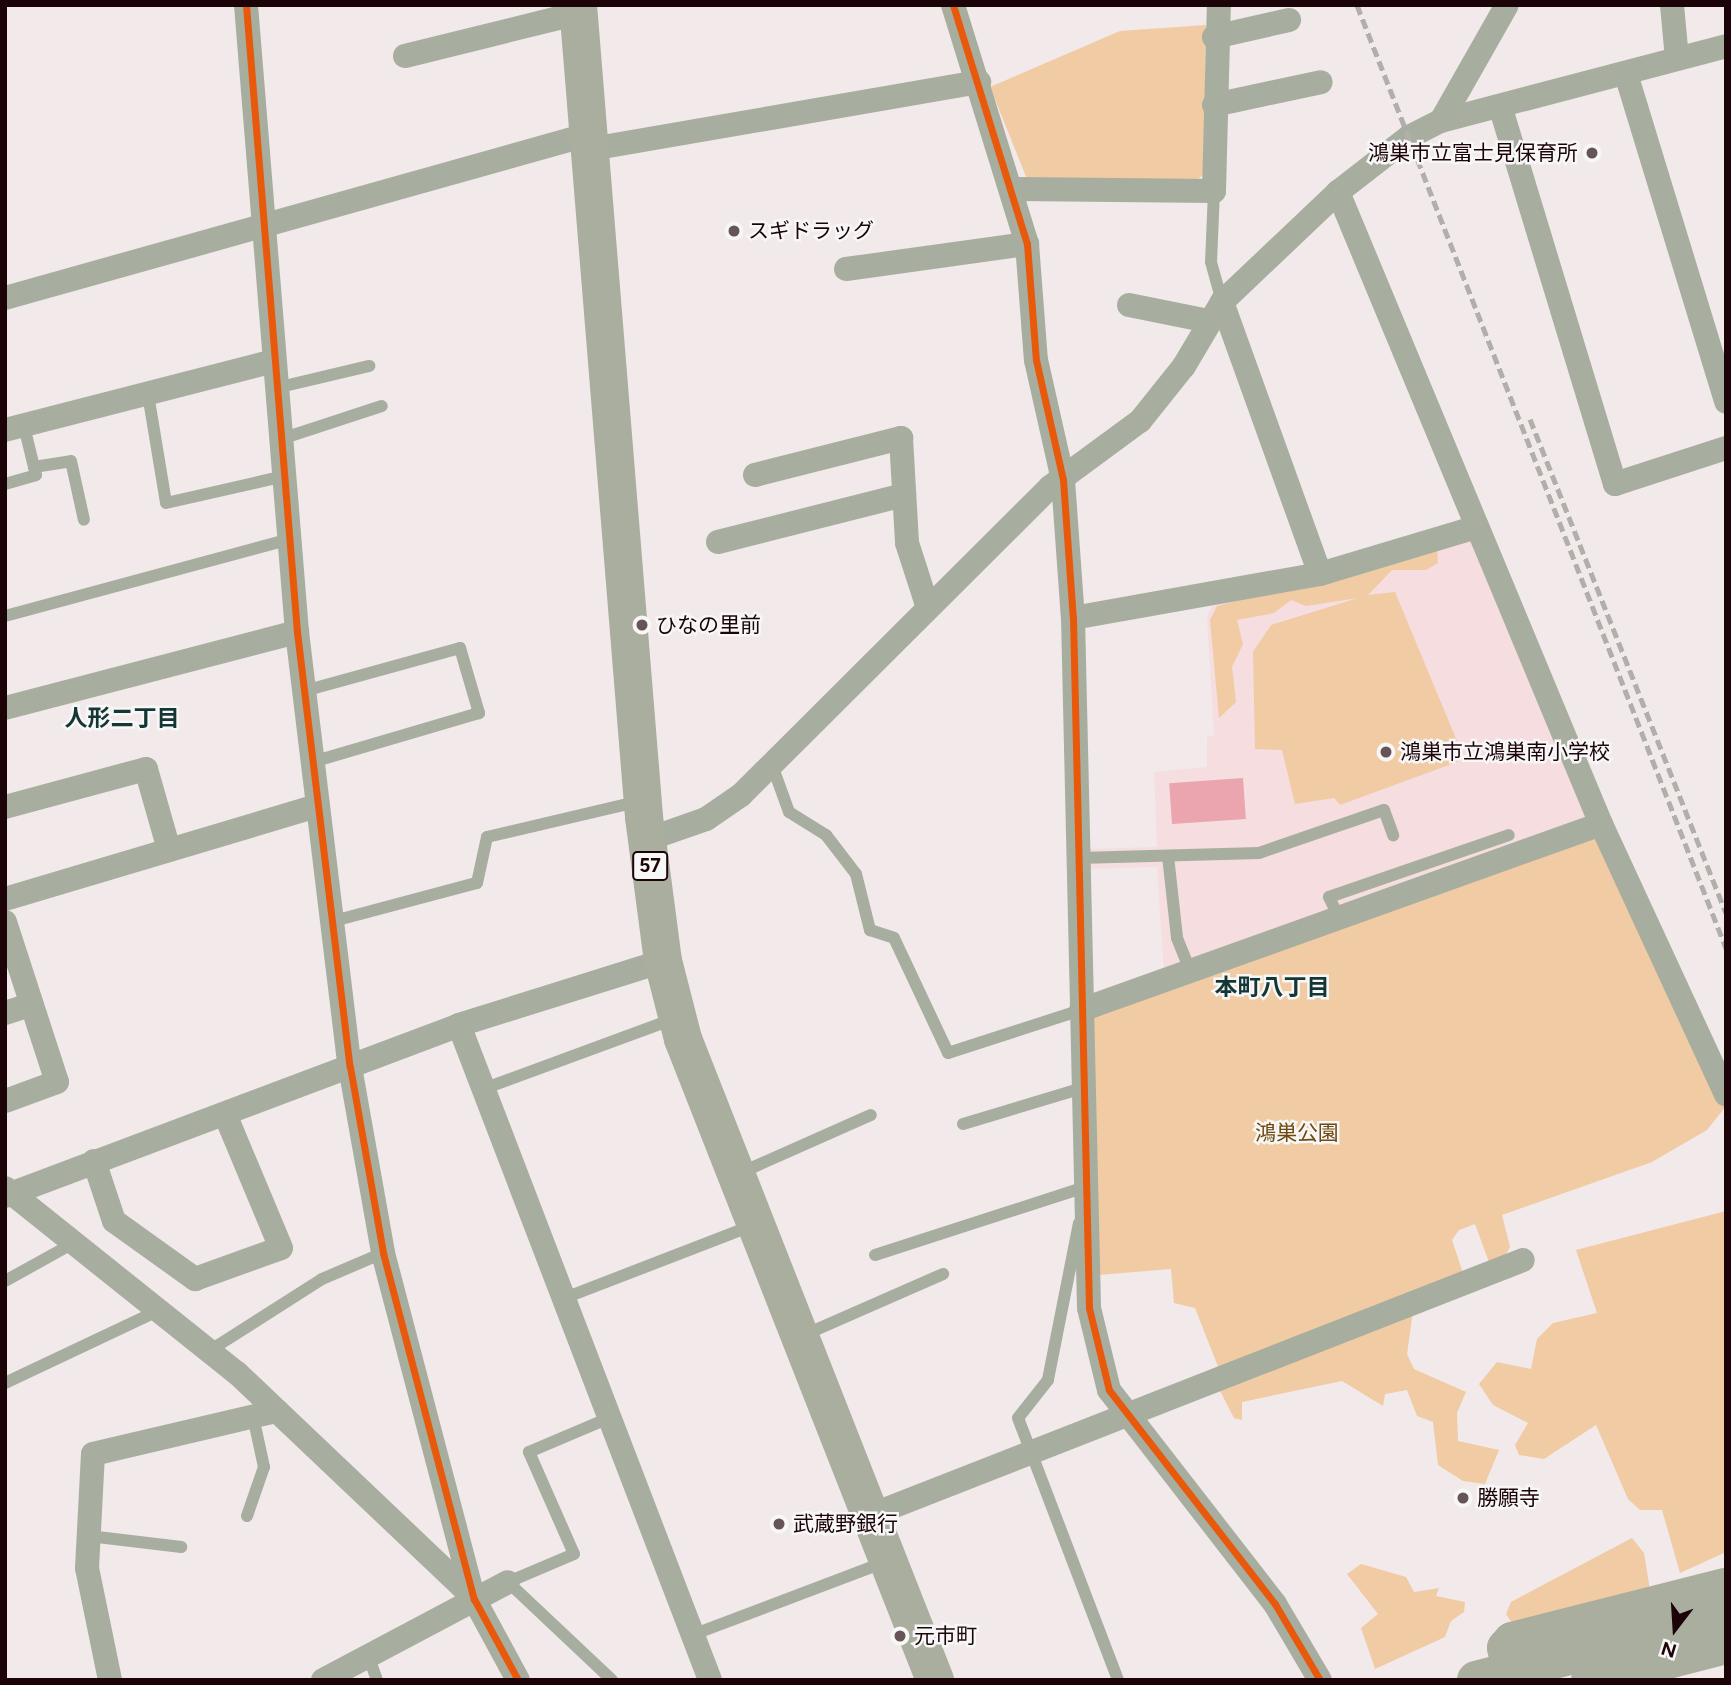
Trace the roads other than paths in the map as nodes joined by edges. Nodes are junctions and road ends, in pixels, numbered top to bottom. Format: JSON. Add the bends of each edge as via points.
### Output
{"nodes":[{"id":1,"x":246,"y":5,"type":"edge"},
{"id":2,"x":953,"y":5,"type":"edge"},
{"id":3,"x":1219,"y":5,"type":"edge"},
{"id":4,"x":1507,"y":5,"type":"edge"},
{"id":5,"x":1672,"y":5,"type":"edge"},
{"id":6,"x":578,"y":9,"type":"edge"},
{"id":7,"x":1289,"y":20,"type":"dead end"},
{"id":8,"x":1214,"y":37,"type":"junction"},
{"id":9,"x":1726,"y":46,"type":"edge"},
{"id":10,"x":405,"y":56,"type":"dead end"},
{"id":11,"x":1677,"y":59,"type":"junction"},
{"id":12,"x":1626,"y":74,"type":"junction"},
{"id":13,"x":979,"y":82,"type":"junction"},
{"id":14,"x":1321,"y":82,"type":"dead end"},
{"id":15,"x":1214,"y":105,"type":"junction"},
{"id":16,"x":1501,"y":108,"type":"junction"},
{"id":17,"x":1441,"y":121,"type":"junction"},
{"id":18,"x":590,"y":142,"type":"junction"},
{"id":19,"x":1014,"y":189,"type":"junction"},
{"id":20,"x":1214,"y":191,"type":"junction"},
{"id":21,"x":1338,"y":192,"type":"junction"},
{"id":22,"x":260,"y":227,"type":"junction"},
{"id":23,"x":1027,"y":244,"type":"junction"},
{"id":24,"x":846,"y":269,"type":"dead end"},
{"id":25,"x":5,"y":298,"type":"edge"},
{"id":26,"x":1223,"y":302,"type":"junction"},
{"id":27,"x":1129,"y":305,"type":"dead end"},
{"id":28,"x":1208,"y":321,"type":"junction"},
{"id":29,"x":273,"y":361,"type":"junction"},
{"id":30,"x":369,"y":366,"type":"dead end"},
{"id":31,"x":276,"y":388,"type":"junction"},
{"id":32,"x":148,"y":394,"type":"junction"},
{"id":33,"x":1726,"y":402,"type":"edge"},
{"id":34,"x":382,"y":406,"type":"dead end"},
{"id":35,"x":15,"y":428,"type":"edge"},
{"id":36,"x":281,"y":439,"type":"junction"},
{"id":37,"x":1726,"y":448,"type":"edge"},
{"id":38,"x":34,"y":467,"type":"junction"},
{"id":39,"x":755,"y":475,"type":"dead end"},
{"id":40,"x":285,"y":476,"type":"junction"},
{"id":41,"x":1063,"y":480,"type":"junction"},
{"id":42,"x":5,"y":484,"type":"edge"},
{"id":43,"x":904,"y":495,"type":"junction"},
{"id":44,"x":84,"y":520,"type":"dead end"},
{"id":45,"x":1477,"y":527,"type":"junction"},
{"id":46,"x":291,"y":539,"type":"junction"},
{"id":47,"x":718,"y":542,"type":"dead end"},
{"id":48,"x":1320,"y":574,"type":"junction"},
{"id":49,"x":927,"y":605,"type":"junction"},
{"id":50,"x":5,"y":616,"type":"edge"},
{"id":51,"x":1073,"y":618,"type":"junction"},
{"id":52,"x":297,"y":632,"type":"junction"},
{"id":53,"x":304,"y":691,"type":"junction"},
{"id":54,"x":5,"y":708,"type":"edge"},
{"id":55,"x":312,"y":762,"type":"junction"},
{"id":56,"x":772,"y":765,"type":"junction"},
{"id":57,"x":643,"y":800,"type":"junction"},
{"id":58,"x":317,"y":806,"type":"junction"},
{"id":59,"x":5,"y":807,"type":"edge"},
{"id":60,"x":1601,"y":824,"type":"junction"},
{"id":61,"x":1394,"y":835,"type":"dead end"},
{"id":62,"x":1509,"y":835,"type":"dead end"},
{"id":63,"x":646,"y":840,"type":"junction"},
{"id":64,"x":169,"y":850,"type":"junction"},
{"id":65,"x":1168,"y":856,"type":"junction"},
{"id":66,"x":1079,"y":858,"type":"junction"},
{"id":67,"x":5,"y":899,"type":"edge"},
{"id":68,"x":1338,"y":916,"type":"junction"},
{"id":69,"x":5,"y":922,"type":"edge"},
{"id":70,"x":330,"y":922,"type":"junction"},
{"id":71,"x":663,"y":961,"type":"junction"},
{"id":72,"x":1190,"y":970,"type":"junction"},
{"id":73,"x":32,"y":1004,"type":"junction"},
{"id":74,"x":1081,"y":1010,"type":"junction"},
{"id":75,"x":5,"y":1013,"type":"edge"},
{"id":76,"x":677,"y":1017,"type":"junction"},
{"id":77,"x":459,"y":1025,"type":"junction"},
{"id":78,"x":351,"y":1066,"type":"junction"},
{"id":79,"x":1082,"y":1087,"type":"junction"},
{"id":80,"x":483,"y":1089,"type":"junction"},
{"id":81,"x":1726,"y":1094,"type":"edge"},
{"id":82,"x":5,"y":1101,"type":"edge"},
{"id":83,"x":225,"y":1114,"type":"junction"},
{"id":84,"x":871,"y":1115,"type":"dead end"},
{"id":85,"x":963,"y":1124,"type":"dead end"},
{"id":86,"x":94,"y":1161,"type":"junction"},
{"id":87,"x":736,"y":1174,"type":"junction"},
{"id":88,"x":7,"y":1192,"type":"edge"},
{"id":89,"x":1085,"y":1197,"type":"junction"},
{"id":90,"x":757,"y":1224,"type":"junction"},
{"id":91,"x":70,"y":1245,"type":"junction"},
{"id":92,"x":383,"y":1253,"type":"junction"},
{"id":93,"x":875,"y":1255,"type":"dead end"},
{"id":94,"x":1524,"y":1260,"type":"dead end"},
{"id":95,"x":943,"y":1274,"type":"dead end"},
{"id":96,"x":5,"y":1281,"type":"edge"},
{"id":97,"x":562,"y":1299,"type":"junction"},
{"id":98,"x":157,"y":1311,"type":"junction"},
{"id":99,"x":801,"y":1336,"type":"junction"},
{"id":100,"x":209,"y":1351,"type":"junction"},
{"id":101,"x":5,"y":1384,"type":"edge"},
{"id":102,"x":1125,"y":1413,"type":"junction"},
{"id":103,"x":265,"y":1414,"type":"junction"},
{"id":104,"x":609,"y":1418,"type":"junction"},
{"id":105,"x":1028,"y":1453,"type":"junction"},
{"id":106,"x":247,"y":1516,"type":"dead end"},
{"id":107,"x":870,"y":1516,"type":"junction"},
{"id":108,"x":89,"y":1536,"type":"junction"},
{"id":109,"x":181,"y":1547,"type":"dead end"},
{"id":110,"x":888,"y":1561,"type":"junction"},
{"id":111,"x":508,"y":1582,"type":"junction"},
{"id":112,"x":474,"y":1599,"type":"junction"},
{"id":113,"x":1725,"y":1616,"type":"edge"},
{"id":114,"x":692,"y":1635,"type":"junction"},
{"id":115,"x":373,"y":1669,"type":"edge"},
{"id":116,"x":1500,"y":1677,"type":"edge"},
{"id":117,"x":110,"y":1680,"type":"edge"},
{"id":118,"x":323,"y":1680,"type":"edge"},
{"id":119,"x":518,"y":1680,"type":"edge"},
{"id":120,"x":612,"y":1680,"type":"edge"},
{"id":121,"x":710,"y":1680,"type":"edge"},
{"id":122,"x":935,"y":1680,"type":"edge"},
{"id":123,"x":1118,"y":1680,"type":"edge"},
{"id":124,"x":1320,"y":1680,"type":"edge"},
{"id":125,"x":1590,"y":1680,"type":"edge"}],
"edges":[{"from":1,"to":22,"type":"street"},
{"from":2,"to":13,"type":"street"},
{"from":3,"to":8,"type":"street"},
{"from":4,"to":17,"type":"street"},
{"from":5,"to":11,"type":"street"},
{"from":6,"to":10,"type":"street"},
{"from":6,"to":18,"type":"main road","number":"57"},
{"from":7,"to":8,"type":"street"},
{"from":8,"to":15,"type":"street"},
{"from":9,"to":11,"type":"street"},
{"from":11,"to":12,"type":"street"},
{"from":12,"to":16,"type":"street"},
{"from":12,"to":33,"type":"street"},
{"from":13,"to":18,"type":"street"},
{"from":13,"to":19,"type":"street"},
{"from":14,"to":15,"type":"street"},
{"from":15,"to":20,"type":"street"},
{"from":16,"to":17,"type":"street"},
{"from":16,"to":37,"type":"street","via":[[1615,484]]},
{"from":17,"to":21,"type":"street","via":[[1409,137]]},
{"from":18,"to":22,"type":"street"},
{"from":18,"to":57,"type":"main road","number":"57"},
{"from":19,"to":20,"type":"street"},
{"from":19,"to":23,"type":"street"},
{"from":20,"to":26,"type":"lane","via":[[1212,262]]},
{"from":21,"to":26,"type":"street"},
{"from":21,"to":45,"type":"street"},
{"from":22,"to":25,"type":"street"},
{"from":22,"to":29,"type":"street"},
{"from":23,"to":24,"type":"street"},
{"from":23,"to":41,"type":"street","via":[[1036,360]]},
{"from":26,"to":28,"type":"street"},
{"from":26,"to":48,"type":"street"},
{"from":27,"to":28,"type":"street"},
{"from":28,"to":41,"type":"street","via":[[1184,366],[1140,421]]},
{"from":29,"to":31,"type":"street"},
{"from":29,"to":32,"type":"street"},
{"from":30,"to":31,"type":"lane"},
{"from":31,"to":36,"type":"street"},
{"from":32,"to":35,"type":"street"},
{"from":32,"to":40,"type":"lane","via":[[166,503]]},
{"from":34,"to":36,"type":"lane"},
{"from":35,"to":38,"type":"lane"},
{"from":36,"to":40,"type":"street"},
{"from":38,"to":42,"type":"lane","via":[[36,475]]},
{"from":38,"to":44,"type":"lane","via":[[71,461]]},
{"from":39,"to":43,"type":"street","via":[[901,438]]},
{"from":40,"to":46,"type":"street"},
{"from":41,"to":49,"type":"street"},
{"from":41,"to":51,"type":"street"},
{"from":43,"to":47,"type":"street"},
{"from":43,"to":49,"type":"street","via":[[907,543]]},
{"from":45,"to":48,"type":"street"},
{"from":45,"to":60,"type":"street"},
{"from":46,"to":50,"type":"lane"},
{"from":46,"to":52,"type":"street"},
{"from":48,"to":51,"type":"street"},
{"from":49,"to":56,"type":"street"},
{"from":51,"to":66,"type":"street"},
{"from":52,"to":53,"type":"street"},
{"from":52,"to":54,"type":"street"},
{"from":53,"to":55,"type":"street"},
{"from":53,"to":55,"type":"lane","via":[[460,648],[479,713]]},
{"from":55,"to":58,"type":"street"},
{"from":56,"to":63,"type":"street","via":[[706,819]]},
{"from":56,"to":74,"type":"lane","via":[[789,812],[827,835],[856,874],[870,930],[894,938],[948,1053]]},
{"from":57,"to":63,"type":"main road","number":"57"},
{"from":57,"to":70,"type":"lane","via":[[487,837],[477,883]]},
{"from":58,"to":64,"type":"street"},
{"from":58,"to":70,"type":"street"},
{"from":59,"to":64,"type":"street","via":[[146,769]]},
{"from":60,"to":68,"type":"street"},
{"from":60,"to":81,"type":"street"},
{"from":61,"to":65,"type":"lane","via":[[1384,810],[1259,853]]},
{"from":62,"to":68,"type":"lane","via":[[1329,897]]},
{"from":63,"to":71,"type":"main road","number":"57"},
{"from":64,"to":67,"type":"street"},
{"from":65,"to":66,"type":"lane"},
{"from":65,"to":72,"type":"lane","via":[[1177,938]]},
{"from":66,"to":74,"type":"street"},
{"from":68,"to":72,"type":"street"},
{"from":69,"to":73,"type":"street"},
{"from":70,"to":78,"type":"street"},
{"from":71,"to":76,"type":"main road","number":"57"},
{"from":71,"to":77,"type":"street"},
{"from":72,"to":74,"type":"street"},
{"from":73,"to":75,"type":"street"},
{"from":73,"to":82,"type":"street","via":[[57,1082]]},
{"from":74,"to":79,"type":"street"},
{"from":76,"to":80,"type":"lane"},
{"from":76,"to":87,"type":"main road","number":"57"},
{"from":77,"to":78,"type":"street"},
{"from":77,"to":80,"type":"street"},
{"from":78,"to":83,"type":"street"},
{"from":78,"to":92,"type":"street"},
{"from":79,"to":85,"type":"lane"},
{"from":79,"to":89,"type":"street"},
{"from":80,"to":97,"type":"street"},
{"from":83,"to":86,"type":"street"},
{"from":83,"to":86,"type":"street","via":[[281,1248],[195,1279],[114,1221]]},
{"from":84,"to":87,"type":"lane"},
{"from":86,"to":88,"type":"street"},
{"from":87,"to":90,"type":"main road","number":"57"},
{"from":88,"to":91,"type":"street"},
{"from":89,"to":93,"type":"lane"},
{"from":89,"to":102,"type":"street","via":[[1089,1308],[1109,1390]]},
{"from":89,"to":105,"type":"lane","via":[[1048,1380],[1018,1418]]},
{"from":90,"to":97,"type":"lane"},
{"from":90,"to":99,"type":"main road","number":"57"},
{"from":91,"to":96,"type":"lane"},
{"from":91,"to":98,"type":"street"},
{"from":92,"to":100,"type":"lane","via":[[322,1279]]},
{"from":92,"to":112,"type":"street"},
{"from":94,"to":102,"type":"street"},
{"from":95,"to":99,"type":"lane"},
{"from":97,"to":104,"type":"street"},
{"from":98,"to":100,"type":"street"},
{"from":98,"to":101,"type":"lane"},
{"from":99,"to":107,"type":"main road","number":"57"},
{"from":100,"to":103,"type":"street"},
{"from":102,"to":105,"type":"street"},
{"from":102,"to":124,"type":"street","via":[[1275,1604]]},
{"from":103,"to":106,"type":"lane","via":[[264,1467]]},
{"from":103,"to":108,"type":"street","via":[[93,1454]]},
{"from":103,"to":112,"type":"street"},
{"from":104,"to":111,"type":"lane","via":[[529,1452],[574,1555]]},
{"from":104,"to":114,"type":"street"},
{"from":105,"to":107,"type":"street"},
{"from":105,"to":123,"type":"lane"},
{"from":107,"to":110,"type":"main road","number":"57"},
{"from":108,"to":109,"type":"lane"},
{"from":108,"to":117,"type":"street","via":[[87,1568]]},
{"from":110,"to":114,"type":"lane"},
{"from":110,"to":122,"type":"main road","number":"57"},
{"from":111,"to":112,"type":"street"},
{"from":111,"to":120,"type":"lane"},
{"from":112,"to":115,"type":"street"},
{"from":112,"to":119,"type":"street"},
{"from":113,"to":116,"type":"main road"},
{"from":113,"to":125,"type":"main road"},
{"from":114,"to":121,"type":"street"},
{"from":115,"to":118,"type":"street"}]}
